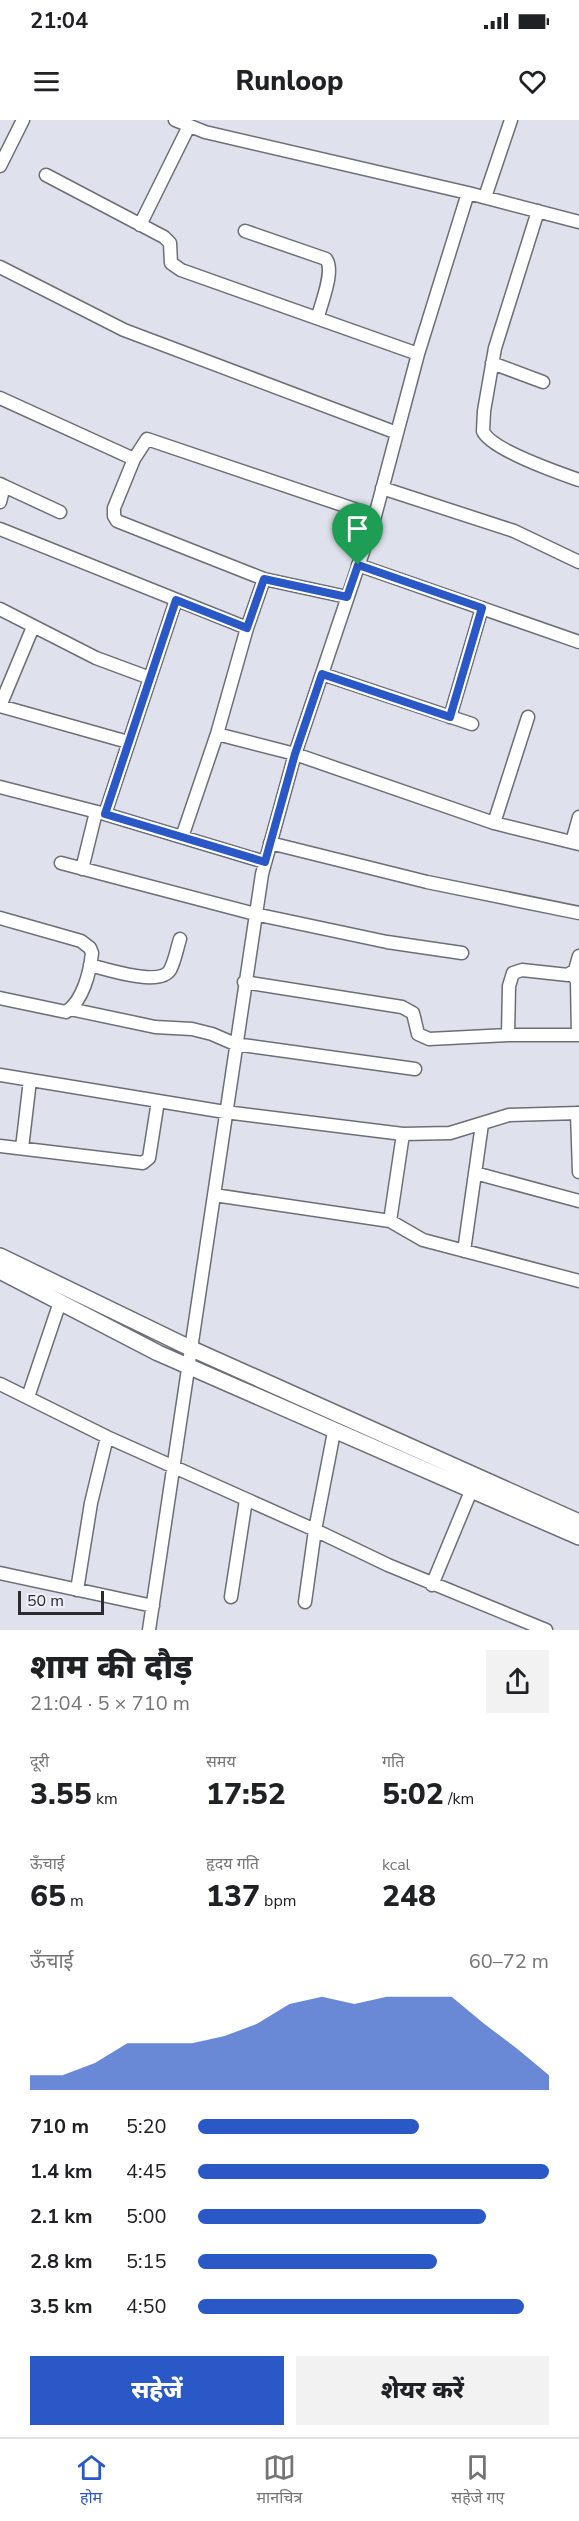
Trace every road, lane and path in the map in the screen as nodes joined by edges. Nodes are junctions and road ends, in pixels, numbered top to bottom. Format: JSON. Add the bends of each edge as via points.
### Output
{"nodes":[{"id":1,"x":23,"y":120,"type":"edge"},
{"id":2,"x":176,"y":120,"type":"edge"},
{"id":3,"x":511,"y":120,"type":"edge"},
{"id":4,"x":198,"y":125,"type":"edge"},
{"id":5,"x":0,"y":166,"type":"edge"},
{"id":6,"x":46,"y":175,"type":"dead end"},
{"id":7,"x":468,"y":193,"type":"junction"},
{"id":8,"x":485,"y":197,"type":"junction"},
{"id":9,"x":538,"y":211,"type":"junction"},
{"id":10,"x":579,"y":222,"type":"edge"},
{"id":11,"x":140,"y":225,"type":"junction"},
{"id":12,"x":245,"y":231,"type":"dead end"},
{"id":13,"x":0,"y":267,"type":"edge"},
{"id":14,"x":318,"y":317,"type":"junction"},
{"id":15,"x":418,"y":354,"type":"junction"},
{"id":16,"x":492,"y":363,"type":"junction"},
{"id":17,"x":543,"y":382,"type":"dead end"},
{"id":18,"x":0,"y":398,"type":"edge"},
{"id":19,"x":397,"y":433,"type":"junction"},
{"id":20,"x":134,"y":459,"type":"junction"},
{"id":21,"x":579,"y":480,"type":"edge"},
{"id":22,"x":2,"y":485,"type":"edge"},
{"id":23,"x":382,"y":488,"type":"junction"},
{"id":24,"x":0,"y":502,"type":"edge"},
{"id":25,"x":60,"y":512,"type":"dead end"},
{"id":26,"x":375,"y":516,"type":"junction"},
{"id":27,"x":0,"y":529,"type":"edge"},
{"id":28,"x":579,"y":562,"type":"edge"},
{"id":29,"x":358,"y":565,"type":"junction"},
{"id":30,"x":264,"y":579,"type":"junction"},
{"id":31,"x":347,"y":597,"type":"junction"},
{"id":32,"x":176,"y":600,"type":"junction"},
{"id":33,"x":482,"y":608,"type":"junction"},
{"id":34,"x":0,"y":609,"type":"edge"},
{"id":35,"x":33,"y":627,"type":"junction"},
{"id":36,"x":247,"y":628,"type":"junction"},
{"id":37,"x":579,"y":642,"type":"edge"},
{"id":38,"x":322,"y":674,"type":"junction"},
{"id":39,"x":150,"y":678,"type":"junction"},
{"id":40,"x":0,"y":706,"type":"edge"},
{"id":41,"x":450,"y":717,"type":"junction"},
{"id":42,"x":528,"y":717,"type":"dead end"},
{"id":43,"x":472,"y":724,"type":"dead end"},
{"id":44,"x":217,"y":734,"type":"junction"},
{"id":45,"x":128,"y":742,"type":"junction"},
{"id":46,"x":295,"y":754,"type":"junction"},
{"id":47,"x":0,"y":787,"type":"edge"},
{"id":48,"x":100,"y":813,"type":"junction"},
{"id":49,"x":579,"y":817,"type":"edge"},
{"id":50,"x":494,"y":823,"type":"junction"},
{"id":51,"x":182,"y":837,"type":"junction"},
{"id":52,"x":270,"y":843,"type":"junction"},
{"id":53,"x":575,"y":843,"type":"edge"},
{"id":54,"x":265,"y":862,"type":"junction"},
{"id":55,"x":61,"y":863,"type":"dead end"},
{"id":56,"x":82,"y":869,"type":"junction"},
{"id":57,"x":579,"y":913,"type":"edge"},
{"id":58,"x":255,"y":914,"type":"junction"},
{"id":59,"x":0,"y":918,"type":"edge"},
{"id":60,"x":180,"y":939,"type":"dead end"},
{"id":61,"x":462,"y":953,"type":"dead end"},
{"id":62,"x":579,"y":956,"type":"edge"},
{"id":63,"x":90,"y":965,"type":"junction"},
{"id":64,"x":572,"y":973,"type":"junction"},
{"id":65,"x":244,"y":982,"type":"junction"},
{"id":66,"x":0,"y":998,"type":"edge"},
{"id":67,"x":70,"y":1010,"type":"junction"},
{"id":68,"x":508,"y":1035,"type":"junction"},
{"id":69,"x":578,"y":1035,"type":"edge"},
{"id":70,"x":235,"y":1044,"type":"junction"},
{"id":71,"x":415,"y":1070,"type":"dead end"},
{"id":72,"x":0,"y":1075,"type":"edge"},
{"id":73,"x":30,"y":1080,"type":"junction"},
{"id":74,"x":158,"y":1101,"type":"junction"},
{"id":75,"x":225,"y":1112,"type":"junction"},
{"id":76,"x":578,"y":1113,"type":"edge"},
{"id":77,"x":482,"y":1124,"type":"junction"},
{"id":78,"x":403,"y":1134,"type":"junction"},
{"id":79,"x":0,"y":1146,"type":"edge"},
{"id":80,"x":22,"y":1148,"type":"junction"},
{"id":81,"x":579,"y":1172,"type":"edge"},
{"id":82,"x":475,"y":1173,"type":"junction"},
{"id":83,"x":214,"y":1195,"type":"junction"},
{"id":84,"x":579,"y":1201,"type":"edge"},
{"id":85,"x":390,"y":1221,"type":"junction"},
{"id":86,"x":464,"y":1251,"type":"junction"},
{"id":87,"x":0,"y":1256,"type":"edge"},
{"id":88,"x":0,"y":1271,"type":"edge"},
{"id":89,"x":579,"y":1281,"type":"edge"},
{"id":90,"x":60,"y":1302,"type":"junction"},
{"id":91,"x":192,"y":1349,"type":"junction"},
{"id":92,"x":190,"y":1368,"type":"junction"},
{"id":93,"x":0,"y":1384,"type":"edge"},
{"id":94,"x":28,"y":1397,"type":"junction"},
{"id":95,"x":334,"y":1432,"type":"junction"},
{"id":96,"x":107,"y":1437,"type":"junction"},
{"id":97,"x":174,"y":1466,"type":"junction"},
{"id":98,"x":471,"y":1491,"type":"junction"},
{"id":99,"x":246,"y":1500,"type":"junction"},
{"id":100,"x":579,"y":1522,"type":"edge"},
{"id":101,"x":315,"y":1530,"type":"junction"},
{"id":102,"x":579,"y":1537,"type":"edge"},
{"id":103,"x":0,"y":1573,"type":"edge"},
{"id":104,"x":432,"y":1585,"type":"junction"},
{"id":105,"x":77,"y":1590,"type":"junction"},
{"id":106,"x":231,"y":1598,"type":"dead end"},
{"id":107,"x":305,"y":1602,"type":"dead end"},
{"id":108,"x":153,"y":1606,"type":"junction"},
{"id":109,"x":149,"y":1630,"type":"edge"},
{"id":110,"x":546,"y":1630,"type":"edge"}],
"edges":[{"from":1,"to":5,"type":"street"},
{"from":2,"to":4,"type":"street"},
{"from":3,"to":8,"type":"street"},
{"from":4,"to":7,"type":"street"},
{"from":4,"to":11,"type":"street"},
{"from":6,"to":11,"type":"street"},
{"from":7,"to":8,"type":"street"},
{"from":7,"to":15,"type":"street"},
{"from":8,"to":9,"type":"street"},
{"from":9,"to":10,"type":"street"},
{"from":9,"to":16,"type":"street"},
{"from":11,"to":14,"type":"street","via":[[168,240],[174,267]]},
{"from":12,"to":14,"type":"street","via":[[326,259],[330,273]]},
{"from":13,"to":19,"type":"street","via":[[124,330]]},
{"from":14,"to":15,"type":"street"},
{"from":15,"to":19,"type":"street"},
{"from":16,"to":17,"type":"street"},
{"from":16,"to":21,"type":"street","via":[[483,422],[485,436],[537,465]]},
{"from":18,"to":20,"type":"street"},
{"from":19,"to":23,"type":"street"},
{"from":20,"to":26,"type":"street","via":[[147,439]]},
{"from":20,"to":30,"type":"street","via":[[114,508],[117,521]]},
{"from":22,"to":24,"type":"street"},
{"from":22,"to":25,"type":"street"},
{"from":23,"to":26,"type":"street"},
{"from":23,"to":28,"type":"street","via":[[514,531]]},
{"from":26,"to":29,"type":"street"},
{"from":27,"to":32,"type":"street"},
{"from":29,"to":31,"type":"street"},
{"from":29,"to":33,"type":"street"},
{"from":30,"to":31,"type":"street"},
{"from":30,"to":36,"type":"street"},
{"from":31,"to":38,"type":"street"},
{"from":32,"to":36,"type":"street"},
{"from":32,"to":39,"type":"street"},
{"from":33,"to":37,"type":"street"},
{"from":33,"to":41,"type":"street"},
{"from":34,"to":35,"type":"street"},
{"from":35,"to":39,"type":"street","via":[[96,658]]},
{"from":35,"to":40,"type":"street"},
{"from":36,"to":44,"type":"street"},
{"from":38,"to":41,"type":"street"},
{"from":38,"to":46,"type":"street"},
{"from":39,"to":45,"type":"street"},
{"from":40,"to":45,"type":"street"},
{"from":41,"to":43,"type":"street"},
{"from":42,"to":50,"type":"street"},
{"from":44,"to":46,"type":"street"},
{"from":44,"to":51,"type":"street"},
{"from":45,"to":48,"type":"street"},
{"from":46,"to":50,"type":"street"},
{"from":46,"to":52,"type":"street"},
{"from":47,"to":48,"type":"street"},
{"from":48,"to":51,"type":"street"},
{"from":48,"to":56,"type":"street"},
{"from":49,"to":53,"type":"street"},
{"from":50,"to":53,"type":"street"},
{"from":51,"to":54,"type":"street"},
{"from":52,"to":54,"type":"street"},
{"from":52,"to":57,"type":"street","via":[[427,882]]},
{"from":54,"to":58,"type":"street"},
{"from":55,"to":56,"type":"street"},
{"from":56,"to":58,"type":"street"},
{"from":58,"to":61,"type":"street","via":[[387,942]]},
{"from":58,"to":65,"type":"street"},
{"from":59,"to":63,"type":"street","via":[[86,944],[92,953]]},
{"from":60,"to":63,"type":"street","via":[[170,970],[160,978]]},
{"from":62,"to":64,"type":"street"},
{"from":63,"to":67,"type":"street"},
{"from":64,"to":68,"type":"street","via":[[513,973]]},
{"from":64,"to":69,"type":"street","via":[[577,981]]},
{"from":65,"to":68,"type":"street","via":[[402,1007],[413,1013],[418,1034],[429,1039]]},
{"from":65,"to":70,"type":"street"},
{"from":66,"to":67,"type":"street","via":[[59,1012]]},
{"from":67,"to":70,"type":"street","via":[[154,1028],[192,1029]]},
{"from":68,"to":69,"type":"street"},
{"from":70,"to":71,"type":"street"},
{"from":70,"to":75,"type":"street"},
{"from":72,"to":73,"type":"street"},
{"from":73,"to":74,"type":"street"},
{"from":73,"to":80,"type":"street"},
{"from":74,"to":75,"type":"street"},
{"from":74,"to":80,"type":"street","via":[[149,1158],[143,1163]]},
{"from":75,"to":78,"type":"street"},
{"from":75,"to":83,"type":"street"},
{"from":76,"to":77,"type":"street","via":[[509,1115]]},
{"from":76,"to":81,"type":"street"},
{"from":77,"to":78,"type":"street","via":[[450,1133]]},
{"from":77,"to":82,"type":"street"},
{"from":78,"to":85,"type":"street"},
{"from":79,"to":80,"type":"street"},
{"from":82,"to":84,"type":"street"},
{"from":82,"to":86,"type":"street"},
{"from":83,"to":85,"type":"street"},
{"from":83,"to":91,"type":"street"},
{"from":85,"to":86,"type":"street","via":[[423,1240]]},
{"from":86,"to":89,"type":"street"},
{"from":87,"to":91,"type":"main road"},
{"from":88,"to":90,"type":"main road"},
{"from":90,"to":92,"type":"main road"},
{"from":90,"to":94,"type":"street"},
{"from":91,"to":92,"type":"street"},
{"from":91,"to":100,"type":"main road"},
{"from":92,"to":95,"type":"main road"},
{"from":92,"to":97,"type":"street"},
{"from":93,"to":94,"type":"street"},
{"from":94,"to":96,"type":"street"},
{"from":95,"to":98,"type":"main road"},
{"from":95,"to":101,"type":"street"},
{"from":96,"to":97,"type":"street"},
{"from":96,"to":105,"type":"street","via":[[91,1503]]},
{"from":97,"to":99,"type":"street"},
{"from":97,"to":108,"type":"street"},
{"from":98,"to":102,"type":"main road"},
{"from":98,"to":104,"type":"street"},
{"from":99,"to":101,"type":"street"},
{"from":99,"to":106,"type":"street"},
{"from":101,"to":104,"type":"street"},
{"from":101,"to":107,"type":"street"},
{"from":103,"to":105,"type":"street"},
{"from":104,"to":110,"type":"street"},
{"from":105,"to":108,"type":"street"},
{"from":108,"to":109,"type":"street"}]}
